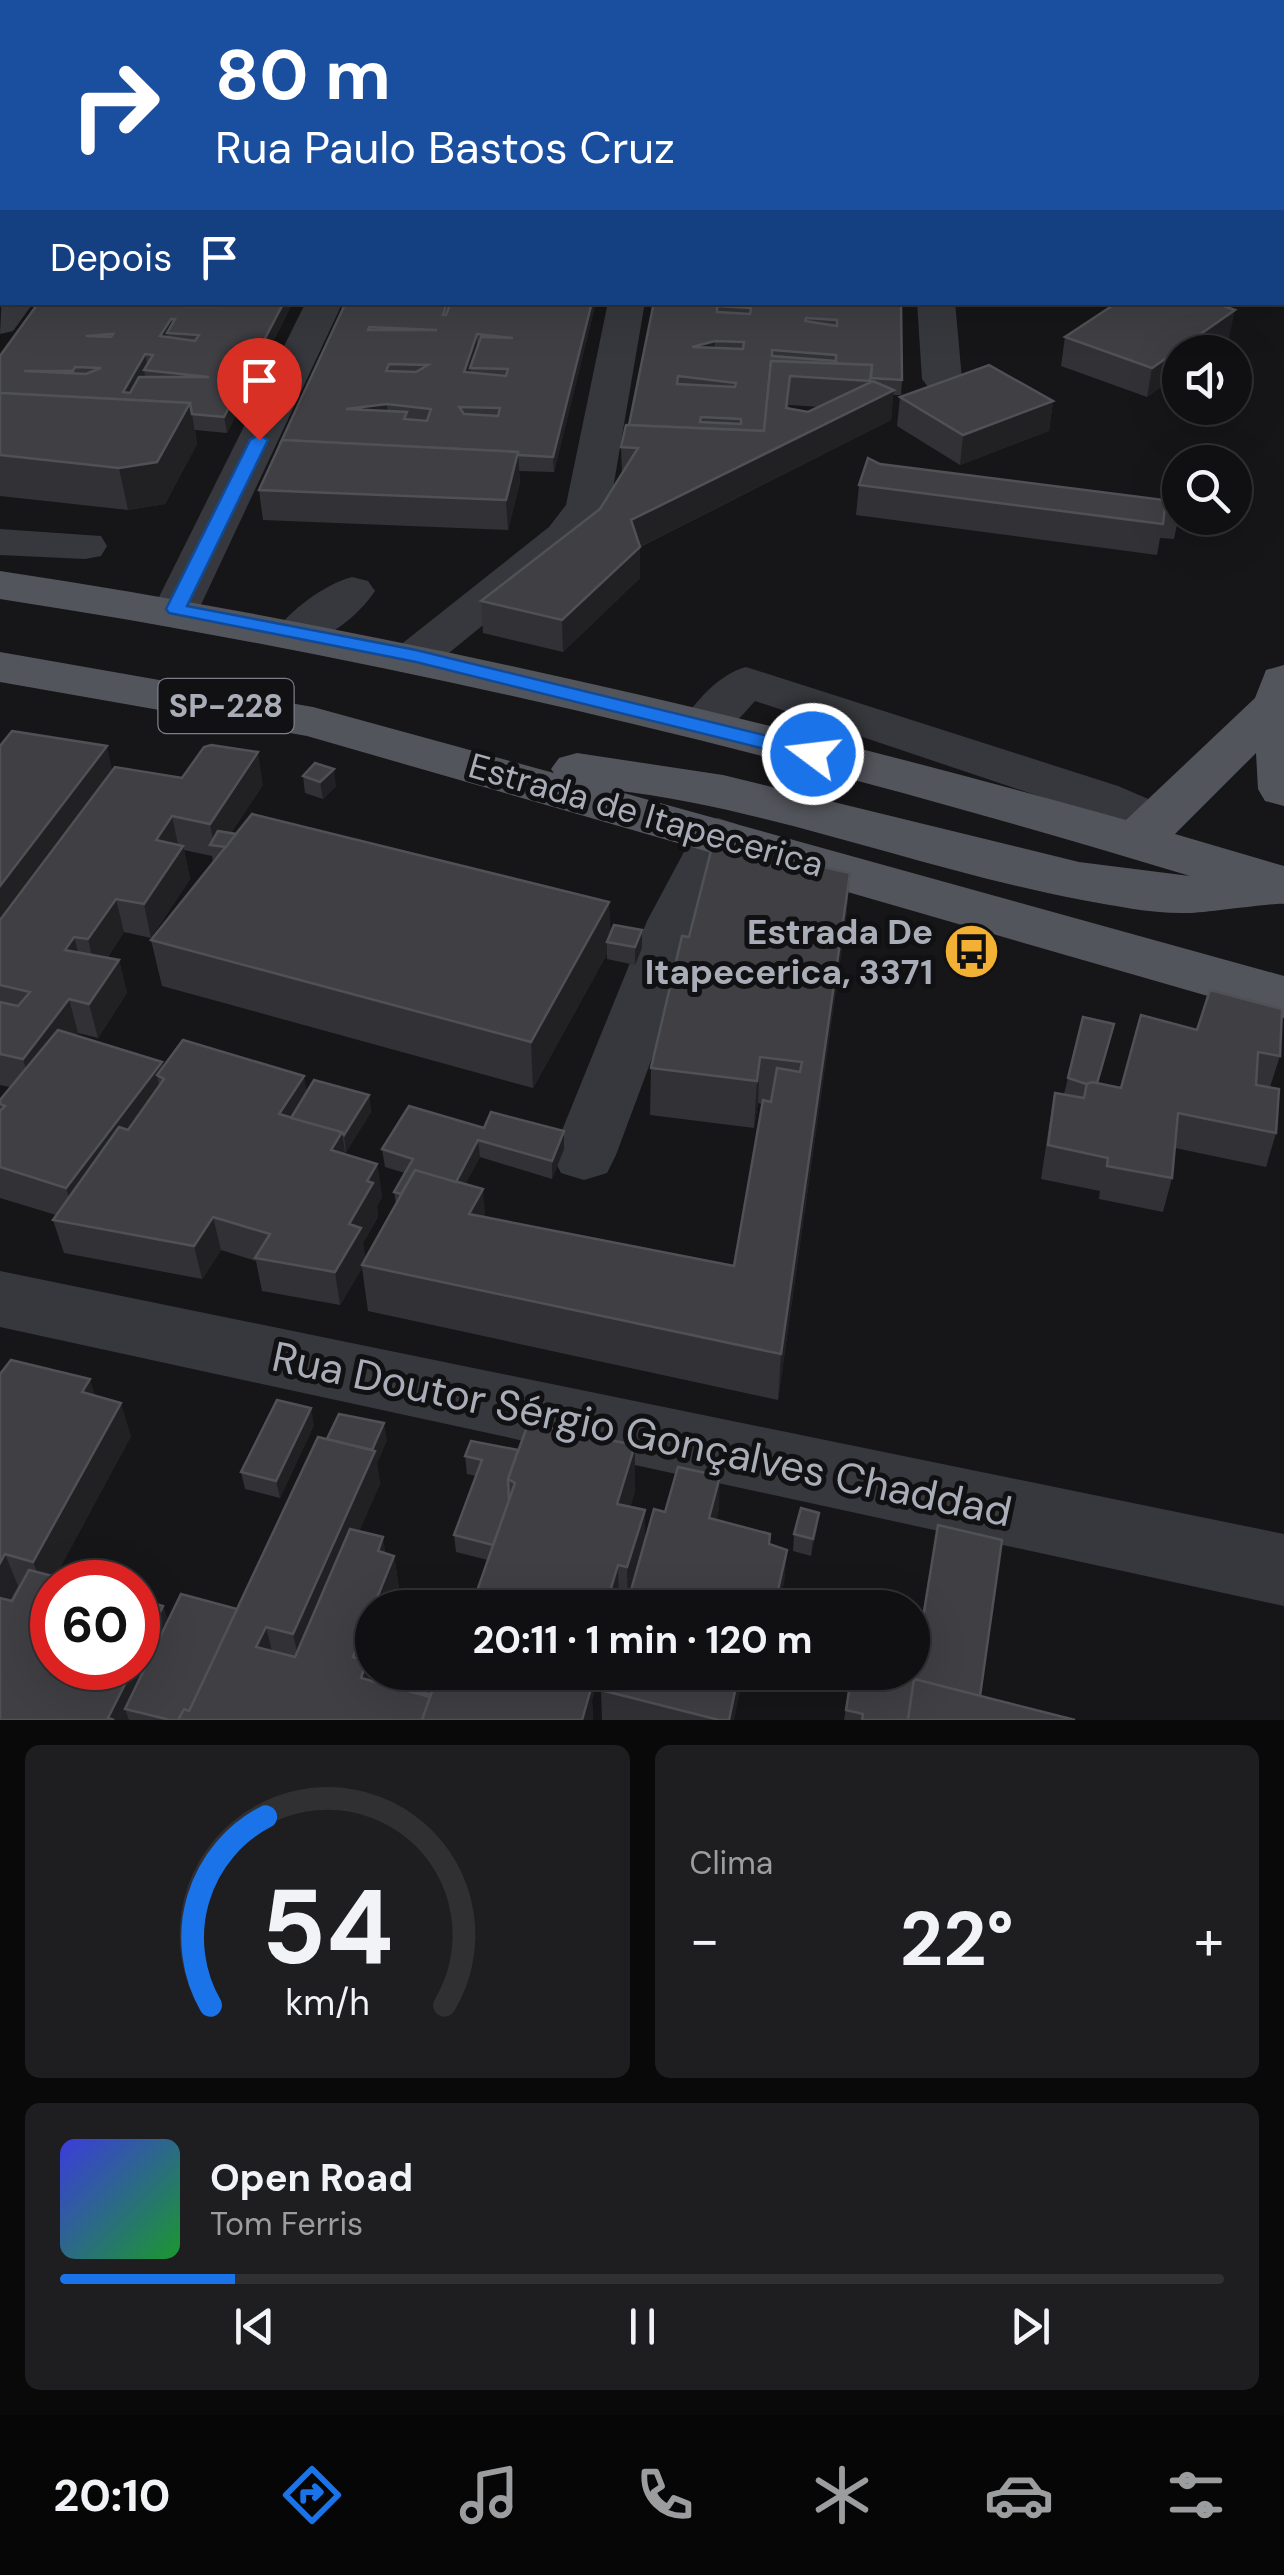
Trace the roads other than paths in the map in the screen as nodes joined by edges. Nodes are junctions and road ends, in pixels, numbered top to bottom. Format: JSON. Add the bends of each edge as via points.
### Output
{"nodes":[{"id":1,"x":324,"y":305,"type":"edge"},
{"id":2,"x":625,"y":305,"type":"edge"},
{"id":3,"x":936,"y":305,"type":"edge"},
{"id":4,"x":942,"y":379,"type":"edge"},
{"id":5,"x":0,"y":542,"type":"edge"},
{"id":6,"x":85,"y":546,"type":"dead end"},
{"id":7,"x":0,"y":584,"type":"edge"},
{"id":8,"x":352,"y":591,"type":"dead end"},
{"id":9,"x":176,"y":609,"type":"junction"},
{"id":10,"x":298,"y":633,"type":"junction"},
{"id":11,"x":416,"y":656,"type":"junction"},
{"id":12,"x":0,"y":667,"type":"edge"},
{"id":13,"x":1282,"y":687,"type":"edge"},
{"id":14,"x":705,"y":725,"type":"joint"},
{"id":15,"x":449,"y":759,"type":"junction"},
{"id":16,"x":1284,"y":789,"type":"edge"},
{"id":17,"x":1146,"y":831,"type":"junction"},
{"id":18,"x":718,"y":836,"type":"junction"},
{"id":19,"x":1284,"y":887,"type":"edge"},
{"id":20,"x":1284,"y":997,"type":"edge"},
{"id":21,"x":584,"y":1156,"type":"dead end"},
{"id":22,"x":0,"y":1299,"type":"edge"},
{"id":23,"x":1284,"y":1570,"type":"edge"}],
"edges":[{"from":1,"to":9,"type":"street"},
{"from":2,"to":11,"type":"street","via":[[588,506],[565,536]]},
{"from":3,"to":4,"type":"street"},
{"from":5,"to":6,"type":"street"},
{"from":7,"to":9,"type":"main road","number":"SP-228"},
{"from":8,"to":10,"type":"street"},
{"from":9,"to":10,"type":"main road","number":"SP-228"},
{"from":10,"to":11,"type":"main road","number":"SP-228"},
{"from":11,"to":14,"type":"main road","number":"SP-228"},
{"from":12,"to":15,"type":"main road","name":"Estrada de Itapecerica","number":"SP-228","via":[[313,722]]},
{"from":13,"to":16,"type":"main road"},
{"from":13,"to":17,"type":"main road"},
{"from":14,"to":17,"type":"street","via":[[746,682],[1099,798]]},
{"from":15,"to":18,"type":"main road","name":"Estrada de Itapecerica","number":"SP-228"},
{"from":15,"to":19,"type":"main road","via":[[724,788],[1071,879],[1157,893]]},
{"from":17,"to":19,"type":"main road"},
{"from":18,"to":20,"type":"main road","name":"Estrada de Itapecerica","number":"SP-228"},
{"from":18,"to":21,"type":"street","via":[[675,921]]},
{"from":22,"to":23,"type":"street","name":"Rua Doutor Sérgio Gonçalves Chaddad"}]}
